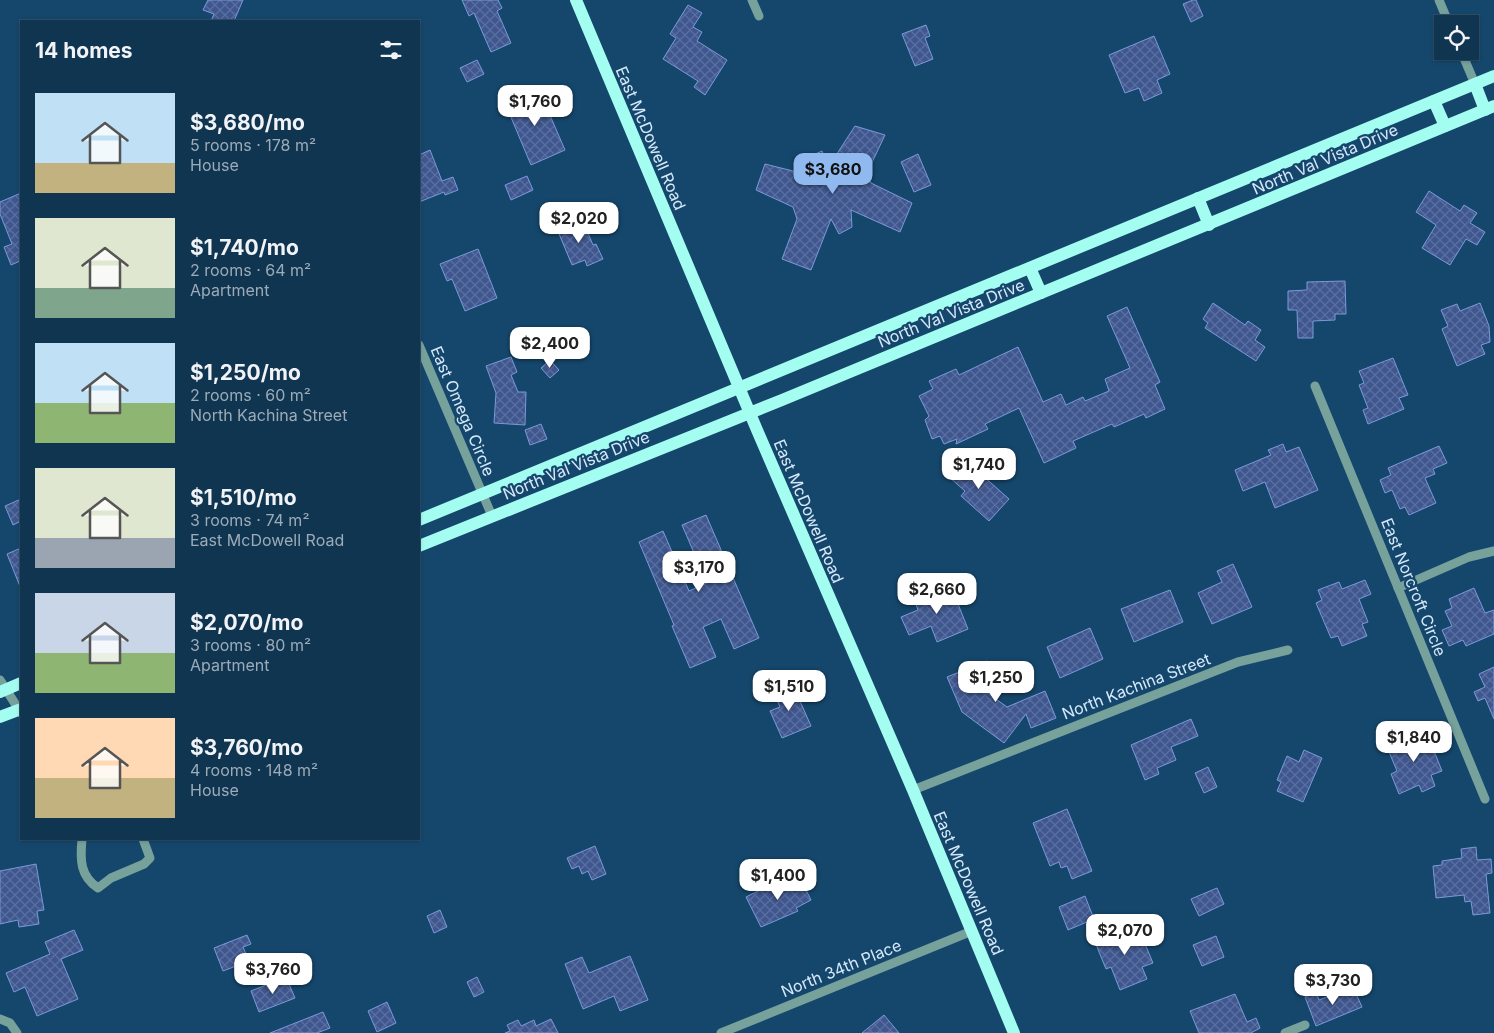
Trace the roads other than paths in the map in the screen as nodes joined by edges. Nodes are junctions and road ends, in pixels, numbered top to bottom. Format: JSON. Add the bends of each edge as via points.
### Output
{"nodes":[{"id":1,"x":576,"y":0,"type":"edge"},
{"id":2,"x":752,"y":0,"type":"edge"},
{"id":3,"x":1439,"y":0,"type":"edge"},
{"id":4,"x":1445,"y":15,"type":"edge"},
{"id":5,"x":759,"y":16,"type":"dead end"},
{"id":6,"x":1465,"y":60,"type":"edge"},
{"id":7,"x":1494,"y":76,"type":"edge"},
{"id":8,"x":1475,"y":84,"type":"junction"},
{"id":9,"x":1434,"y":101,"type":"junction"},
{"id":10,"x":1490,"y":108,"type":"edge"},
{"id":11,"x":1445,"y":126,"type":"junction"},
{"id":12,"x":1198,"y":198,"type":"junction"},
{"id":13,"x":1209,"y":224,"type":"junction"},
{"id":14,"x":1030,"y":268,"type":"junction"},
{"id":15,"x":1041,"y":294,"type":"junction"},
{"id":16,"x":420,"y":347,"type":"edge"},
{"id":17,"x":1314,"y":386,"type":"dead end"},
{"id":18,"x":738,"y":387,"type":"junction"},
{"id":19,"x":750,"y":413,"type":"junction"},
{"id":20,"x":482,"y":494,"type":"junction"},
{"id":21,"x":492,"y":516,"type":"junction"},
{"id":22,"x":420,"y":520,"type":"edge"},
{"id":23,"x":420,"y":546,"type":"edge"},
{"id":24,"x":1494,"y":550,"type":"edge"},
{"id":25,"x":1398,"y":588,"type":"junction"},
{"id":26,"x":1288,"y":650,"type":"dead end"},
{"id":27,"x":20,"y":683,"type":"edge"},
{"id":28,"x":2,"y":687,"type":"edge"},
{"id":29,"x":20,"y":710,"type":"edge"},
{"id":30,"x":20,"y":711,"type":"edge"},
{"id":31,"x":0,"y":717,"type":"edge"},
{"id":32,"x":913,"y":790,"type":"junction"},
{"id":33,"x":1485,"y":798,"type":"dead end"},
{"id":34,"x":82,"y":840,"type":"edge"},
{"id":35,"x":143,"y":840,"type":"edge"},
{"id":36,"x":972,"y":931,"type":"junction"},
{"id":37,"x":0,"y":1019,"type":"edge"},
{"id":38,"x":1305,"y":1025,"type":"dead end"},
{"id":39,"x":17,"y":1033,"type":"edge"},
{"id":40,"x":721,"y":1033,"type":"edge"},
{"id":41,"x":1014,"y":1033,"type":"edge"},
{"id":42,"x":1285,"y":1033,"type":"edge"}],
"edges":[{"from":1,"to":18,"type":"main road","name":"East McDowell Road"},
{"from":2,"to":5,"type":"street"},
{"from":3,"to":4,"type":"street"},
{"from":6,"to":8,"type":"street"},
{"from":7,"to":8,"type":"main road","name":"North Val Vista Drive"},
{"from":8,"to":9,"type":"main road","name":"North Val Vista Drive"},
{"from":8,"to":10,"type":"main road"},
{"from":9,"to":11,"type":"main road"},
{"from":9,"to":12,"type":"main road","name":"North Val Vista Drive"},
{"from":10,"to":11,"type":"main road","name":"North Val Vista Drive"},
{"from":11,"to":13,"type":"main road","name":"North Val Vista Drive"},
{"from":12,"to":13,"type":"main road"},
{"from":12,"to":14,"type":"main road","name":"North Val Vista Drive"},
{"from":13,"to":15,"type":"main road","name":"North Val Vista Drive"},
{"from":14,"to":15,"type":"main road"},
{"from":14,"to":18,"type":"main road","name":"North Val Vista Drive"},
{"from":15,"to":19,"type":"main road","name":"North Val Vista Drive"},
{"from":16,"to":20,"type":"street","name":"East Omega Circle"},
{"from":17,"to":25,"type":"street","name":"East Norcroft Circle"},
{"from":18,"to":19,"type":"main road","name":"East McDowell Road"},
{"from":18,"to":20,"type":"main road","name":"North Val Vista Drive"},
{"from":19,"to":21,"type":"main road","name":"North Val Vista Drive"},
{"from":19,"to":32,"type":"main road","name":"East McDowell Road"},
{"from":20,"to":21,"type":"street","name":"East Omega Circle"},
{"from":20,"to":22,"type":"main road","name":"North Val Vista Drive"},
{"from":21,"to":23,"type":"main road","name":"North Val Vista Drive"},
{"from":24,"to":25,"type":"street","via":[[1469,557]]},
{"from":25,"to":33,"type":"street","name":"East Norcroft Circle"},
{"from":26,"to":32,"type":"street","name":"North Kachina Street","via":[[1238,662]]},
{"from":27,"to":28,"type":"main road"},
{"from":28,"to":29,"type":"street"},
{"from":30,"to":31,"type":"main road"},
{"from":32,"to":36,"type":"main road","name":"East McDowell Road"},
{"from":34,"to":35,"type":"street","via":[[80,858],[87,881],[98,888],[150,858]]},
{"from":36,"to":40,"type":"street","name":"North 34th Place"},
{"from":36,"to":41,"type":"main road","name":"East McDowell Road"},
{"from":37,"to":39,"type":"street","via":[[10,1023]]},
{"from":38,"to":42,"type":"street"}]}
